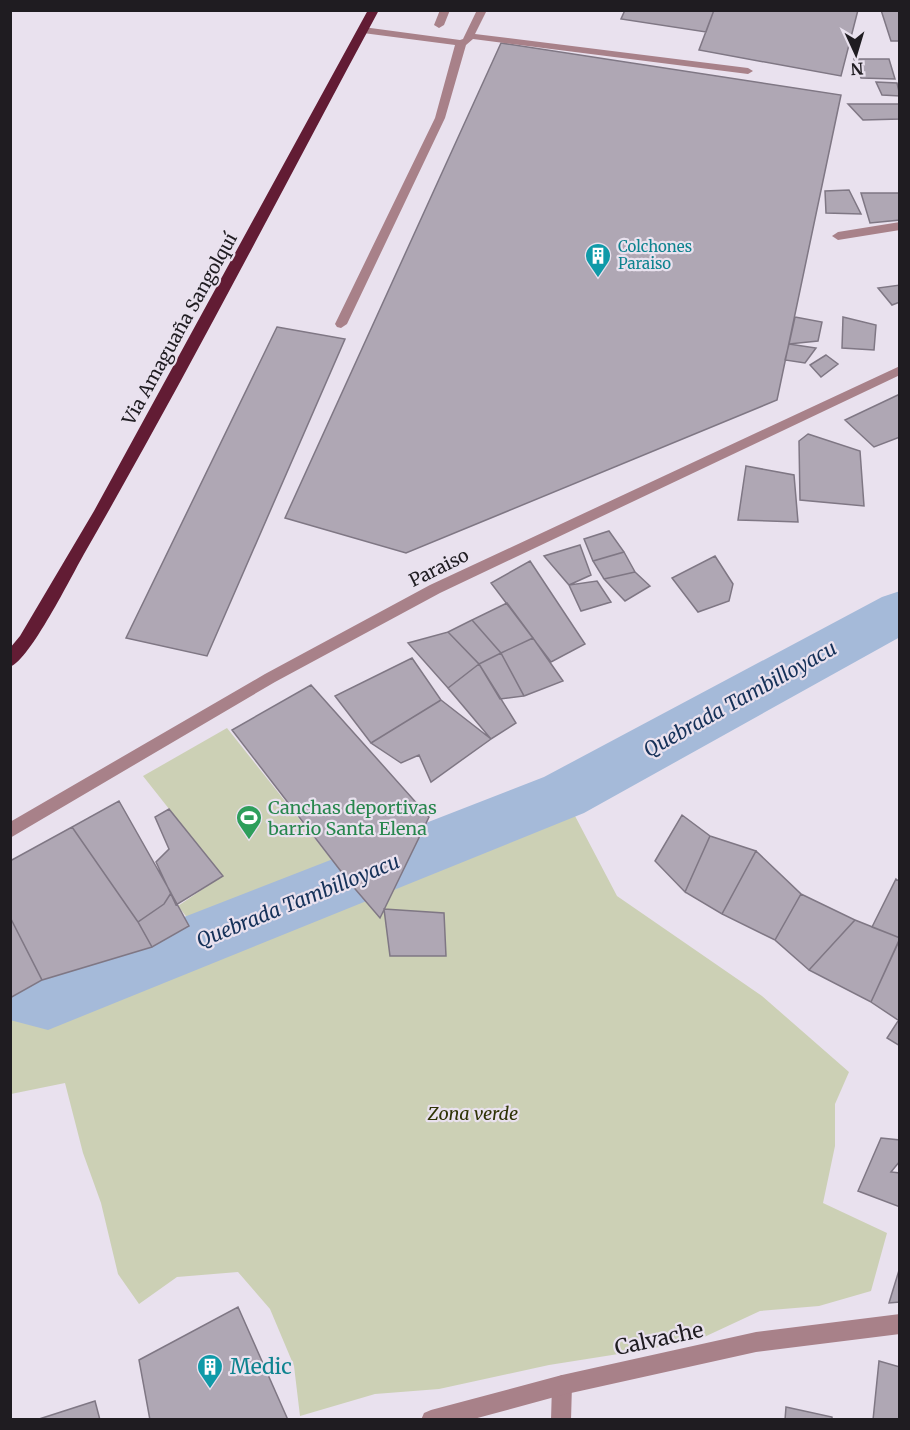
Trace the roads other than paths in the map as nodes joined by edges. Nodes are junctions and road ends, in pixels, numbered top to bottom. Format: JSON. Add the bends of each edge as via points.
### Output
{"nodes":[{"id":1,"x":374,"y":10,"type":"edge"},
{"id":2,"x":445,"y":10,"type":"edge"},
{"id":3,"x":482,"y":10,"type":"edge"},
{"id":4,"x":439,"y":25,"type":"dead end"},
{"id":5,"x":363,"y":30,"type":"junction"},
{"id":6,"x":465,"y":40,"type":"junction"},
{"id":7,"x":748,"y":71,"type":"dead end"},
{"id":8,"x":900,"y":226,"type":"edge"},
{"id":9,"x":838,"y":236,"type":"dead end"},
{"id":10,"x":341,"y":324,"type":"dead end"},
{"id":11,"x":900,"y":370,"type":"edge"},
{"id":12,"x":10,"y":660,"type":"edge"},
{"id":13,"x":10,"y":831,"type":"edge"},
{"id":14,"x":900,"y":1324,"type":"edge"},
{"id":15,"x":562,"y":1385,"type":"junction"},
{"id":16,"x":431,"y":1419,"type":"edge"},
{"id":17,"x":561,"y":1419,"type":"edge"}],
"edges":[{"from":1,"to":5,"type":"highway","name":"Via Amaguaña Sangolquí"},
{"from":2,"to":4,"type":"street"},
{"from":3,"to":6,"type":"street"},
{"from":5,"to":6,"type":"street"},
{"from":5,"to":12,"type":"highway","name":"Via Amaguaña Sangolquí","via":[[99,515],[26,641]]},
{"from":6,"to":7,"type":"street"},
{"from":6,"to":10,"type":"street","via":[[440,118]]},
{"from":8,"to":9,"type":"street"},
{"from":11,"to":13,"type":"street","name":"Paraiso","via":[[435,589],[270,678]]},
{"from":14,"to":15,"type":"street","name":"Calvache","via":[[756,1342]]},
{"from":15,"to":16,"type":"street","name":"Calvache"},
{"from":15,"to":17,"type":"street"}]}
